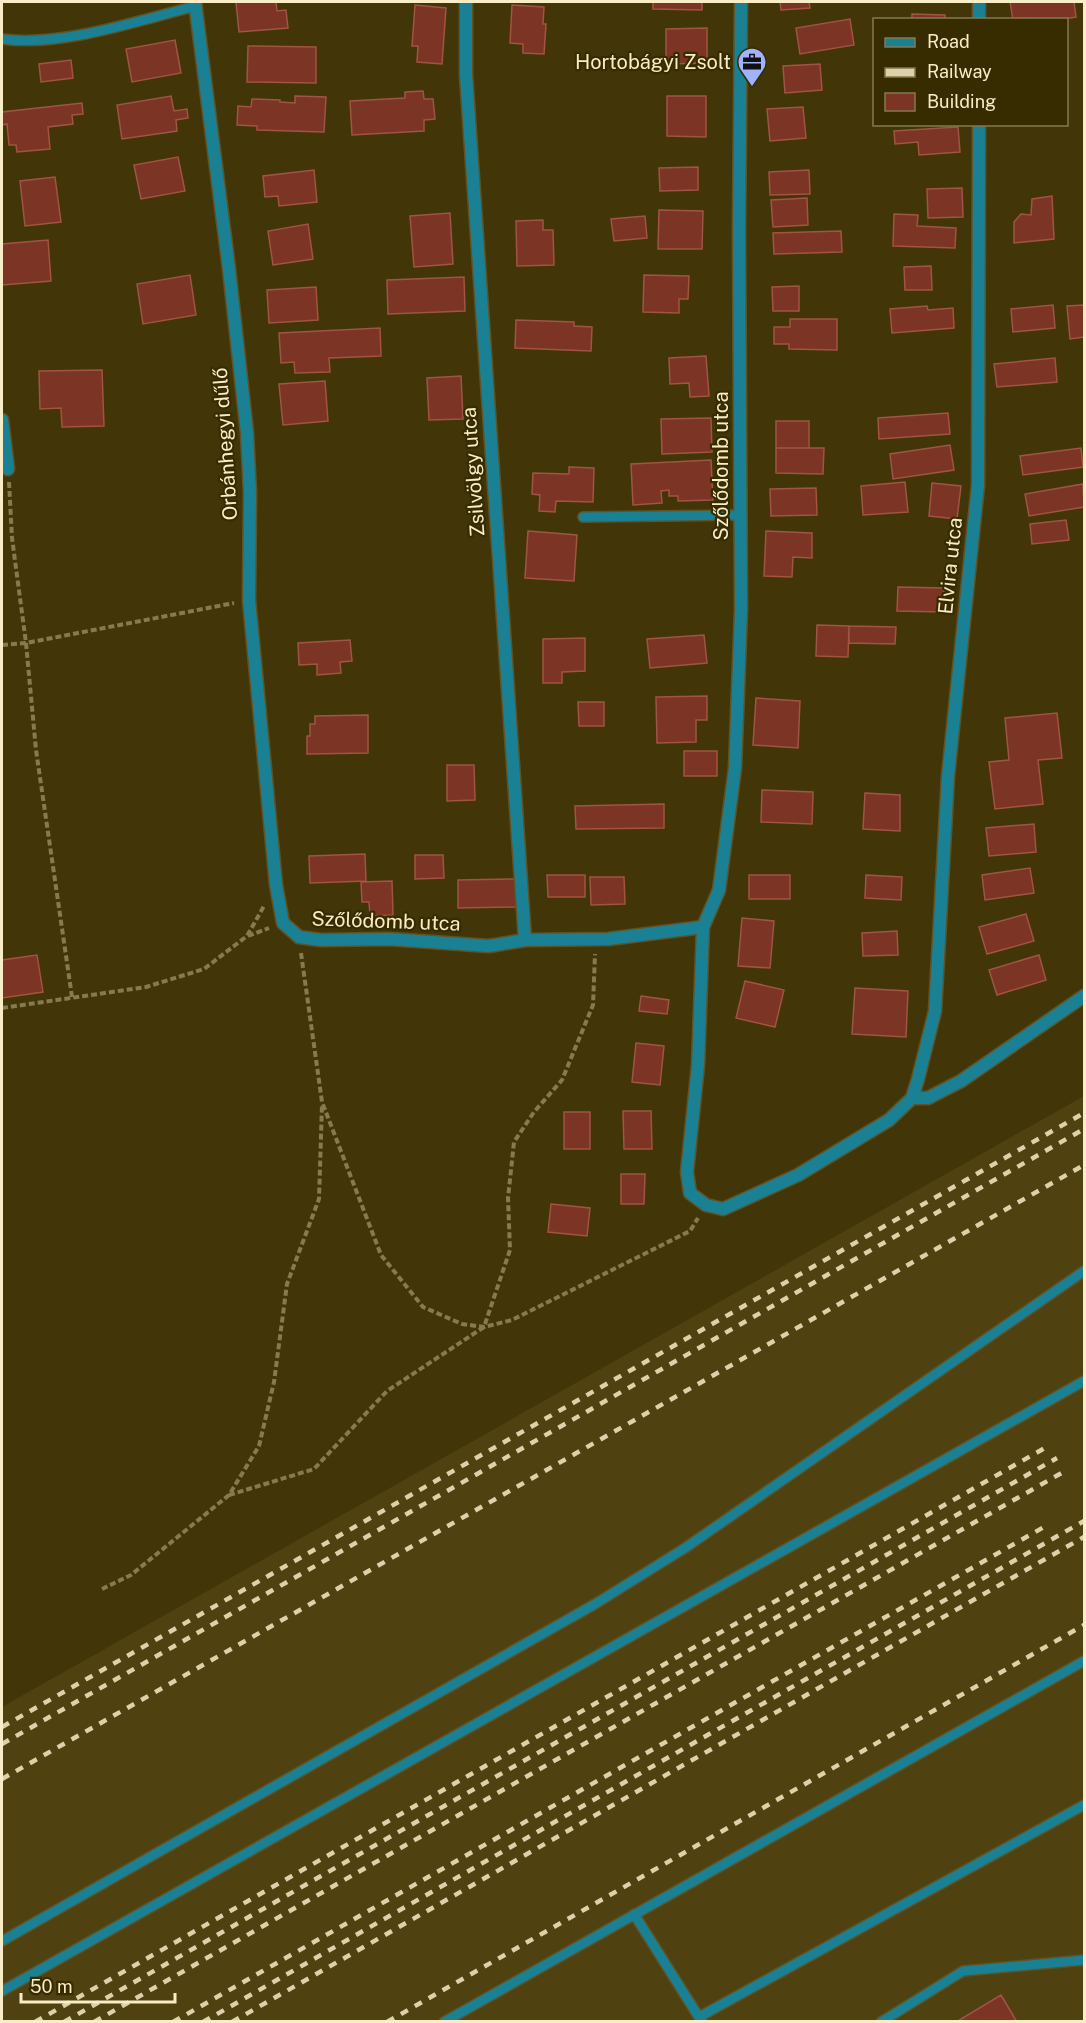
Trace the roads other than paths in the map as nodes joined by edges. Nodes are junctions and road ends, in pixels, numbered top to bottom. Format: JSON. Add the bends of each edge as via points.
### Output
{"nodes":[{"id":1,"x":466,"y":2,"type":"edge"},
{"id":2,"x":741,"y":2,"type":"edge"},
{"id":3,"x":979,"y":2,"type":"edge"},
{"id":4,"x":195,"y":4,"type":"edge"},
{"id":5,"x":979,"y":18,"type":"edge"},
{"id":6,"x":2,"y":39,"type":"edge"},
{"id":7,"x":979,"y":126,"type":"edge"},
{"id":8,"x":2,"y":420,"type":"edge"},
{"id":9,"x":8,"y":469,"type":"road end"},
{"id":10,"x":741,"y":514,"type":"junction"},
{"id":11,"x":584,"y":517,"type":"dead end"},
{"id":12,"x":276,"y":885,"type":"joint"},
{"id":13,"x":703,"y":927,"type":"junction"},
{"id":14,"x":525,"y":940,"type":"junction"},
{"id":15,"x":1084,"y":996,"type":"edge"},
{"id":16,"x":912,"y":1098,"type":"junction"},
{"id":17,"x":1084,"y":1271,"type":"edge"},
{"id":18,"x":1084,"y":1381,"type":"edge"},
{"id":19,"x":1084,"y":1661,"type":"edge"},
{"id":20,"x":1084,"y":1805,"type":"edge"},
{"id":21,"x":634,"y":1914,"type":"junction"},
{"id":22,"x":2,"y":1941,"type":"edge"},
{"id":23,"x":1084,"y":1960,"type":"edge"},
{"id":24,"x":2,"y":1991,"type":"edge"},
{"id":25,"x":701,"y":2019,"type":"edge"},
{"id":26,"x":444,"y":2022,"type":"edge"},
{"id":27,"x":881,"y":2022,"type":"edge"}],
"edges":[{"from":1,"to":14,"type":"street","name":"Zsilvölgy utca","via":[[466,75]]},
{"from":2,"to":10,"type":"street","name":"Szőlődomb utca"},
{"from":3,"to":5,"type":"street"},
{"from":4,"to":6,"type":"lane","via":[[71,37]]},
{"from":4,"to":12,"type":"street","name":"Orbánhegyi dűlő","via":[[248,433],[249,600]]},
{"from":7,"to":16,"type":"street","name":"Elvira utca","via":[[978,485],[948,776],[935,1011]]},
{"from":8,"to":9,"type":"street"},
{"from":10,"to":11,"type":"lane"},
{"from":10,"to":13,"type":"street","name":"Szőlődomb utca","via":[[735,768],[719,890]]},
{"from":12,"to":14,"type":"street","name":"Szőlődomb utca","via":[[283,923],[299,937],[489,946]]},
{"from":13,"to":14,"type":"street","name":"Szőlődomb utca","via":[[595,939]]},
{"from":13,"to":16,"type":"street","via":[[698,1065],[687,1172],[690,1193],[706,1205],[723,1209],[798,1175],[889,1120]]},
{"from":15,"to":16,"type":"street","via":[[961,1080],[928,1098]]},
{"from":17,"to":22,"type":"lane","via":[[685,1548],[595,1604]]},
{"from":18,"to":24,"type":"lane"},
{"from":19,"to":21,"type":"lane"},
{"from":20,"to":25,"type":"lane"},
{"from":21,"to":25,"type":"lane"},
{"from":21,"to":26,"type":"lane"},
{"from":23,"to":27,"type":"lane","via":[[963,1971]]}]}
